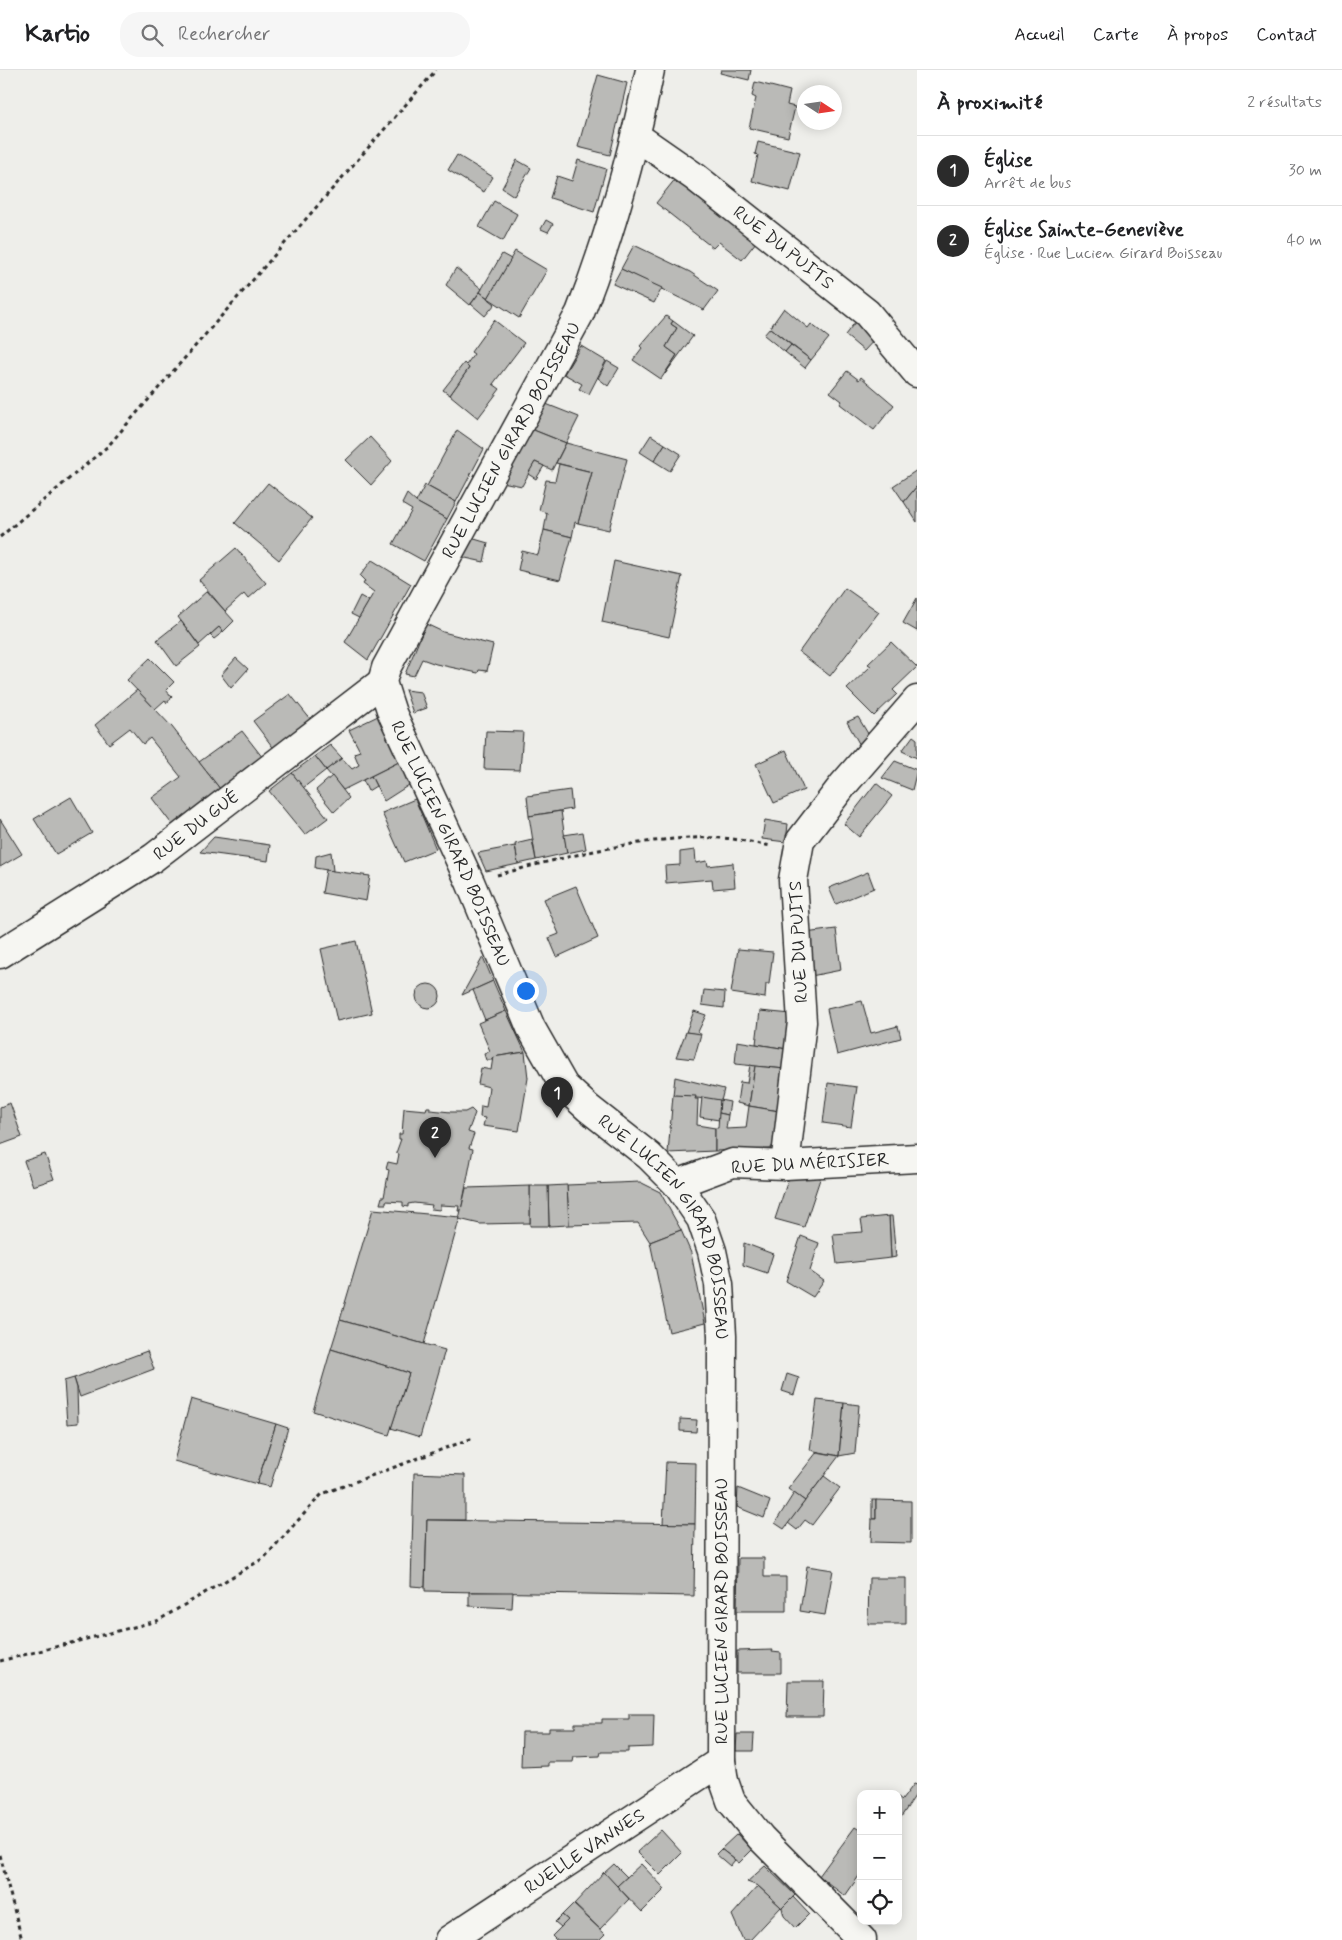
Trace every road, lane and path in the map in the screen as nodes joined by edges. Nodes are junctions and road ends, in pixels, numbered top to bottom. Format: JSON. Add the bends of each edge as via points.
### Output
{"nodes":[{"id":1,"x":436,"y":70,"type":"edge"},
{"id":2,"x":650,"y":70,"type":"edge"},
{"id":3,"x":636,"y":136,"type":"junction"},
{"id":4,"x":917,"y":373,"type":"edge"},
{"id":5,"x":0,"y":537,"type":"edge"},
{"id":6,"x":382,"y":682,"type":"junction"},
{"id":7,"x":917,"y":700,"type":"edge"},
{"id":8,"x":798,"y":850,"type":"junction"},
{"id":9,"x":470,"y":882,"type":"junction"},
{"id":10,"x":0,"y":954,"type":"edge"},
{"id":11,"x":917,"y":1158,"type":"edge"},
{"id":12,"x":785,"y":1165,"type":"junction"},
{"id":13,"x":676,"y":1184,"type":"junction"},
{"id":14,"x":473,"y":1438,"type":"dead end"},
{"id":15,"x":0,"y":1661,"type":"edge"},
{"id":16,"x":721,"y":1761,"type":"junction"},
{"id":17,"x":0,"y":1855,"type":"edge"},
{"id":18,"x":22,"y":1940,"type":"edge"},
{"id":19,"x":449,"y":1940,"type":"edge"},
{"id":20,"x":862,"y":1940,"type":"edge"}],
"edges":[{"from":1,"to":5,"type":"path","via":[[108,446]]},
{"from":2,"to":3,"type":"street","name":"RUE LUCIEN GIRARD BOISSEAU"},
{"from":3,"to":4,"type":"street","name":"RUE DU PUITS","via":[[695,177],[867,313]]},
{"from":3,"to":6,"type":"street","name":"RUE LUCIEN GIRARD BOISSEAU","via":[[596,273],[580,313],[391,659]]},
{"from":6,"to":9,"type":"street","name":"RUE LUCIEN GIRARD BOISSEAU","via":[[392,714]]},
{"from":6,"to":10,"type":"street","name":"RUE DU GUÉ","via":[[153,858]]},
{"from":7,"to":8,"type":"street","name":"RUE DU PUITS","via":[[843,785],[800,841]]},
{"from":8,"to":9,"type":"path","via":[[723,838],[656,841],[554,860]]},
{"from":8,"to":12,"type":"street","name":"RUE DU PUITS","via":[[793,880],[802,1022]]},
{"from":9,"to":13,"type":"street","name":"RUE LUCIEN GIRARD BOISSEAU","via":[[531,1028],[564,1086],[649,1156]]},
{"from":11,"to":12,"type":"street","name":"RUE DU MÉRISIER"},
{"from":12,"to":13,"type":"street","name":"RUE DU MÉRISIER","via":[[733,1163]]},
{"from":13,"to":16,"type":"street","name":"RUE LUCIEN GIRARD BOISSEAU","via":[[700,1219],[712,1251],[719,1284],[722,1336]]},
{"from":14,"to":15,"type":"path","via":[[322,1494],[264,1558],[157,1621]]},
{"from":16,"to":19,"type":"street","name":"RUELLE VANNES"},
{"from":16,"to":20,"type":"street","name":"RUE LUCIEN GIRARD BOISSEAU","via":[[731,1801],[761,1838]]},
{"from":17,"to":18,"type":"path"}]}
